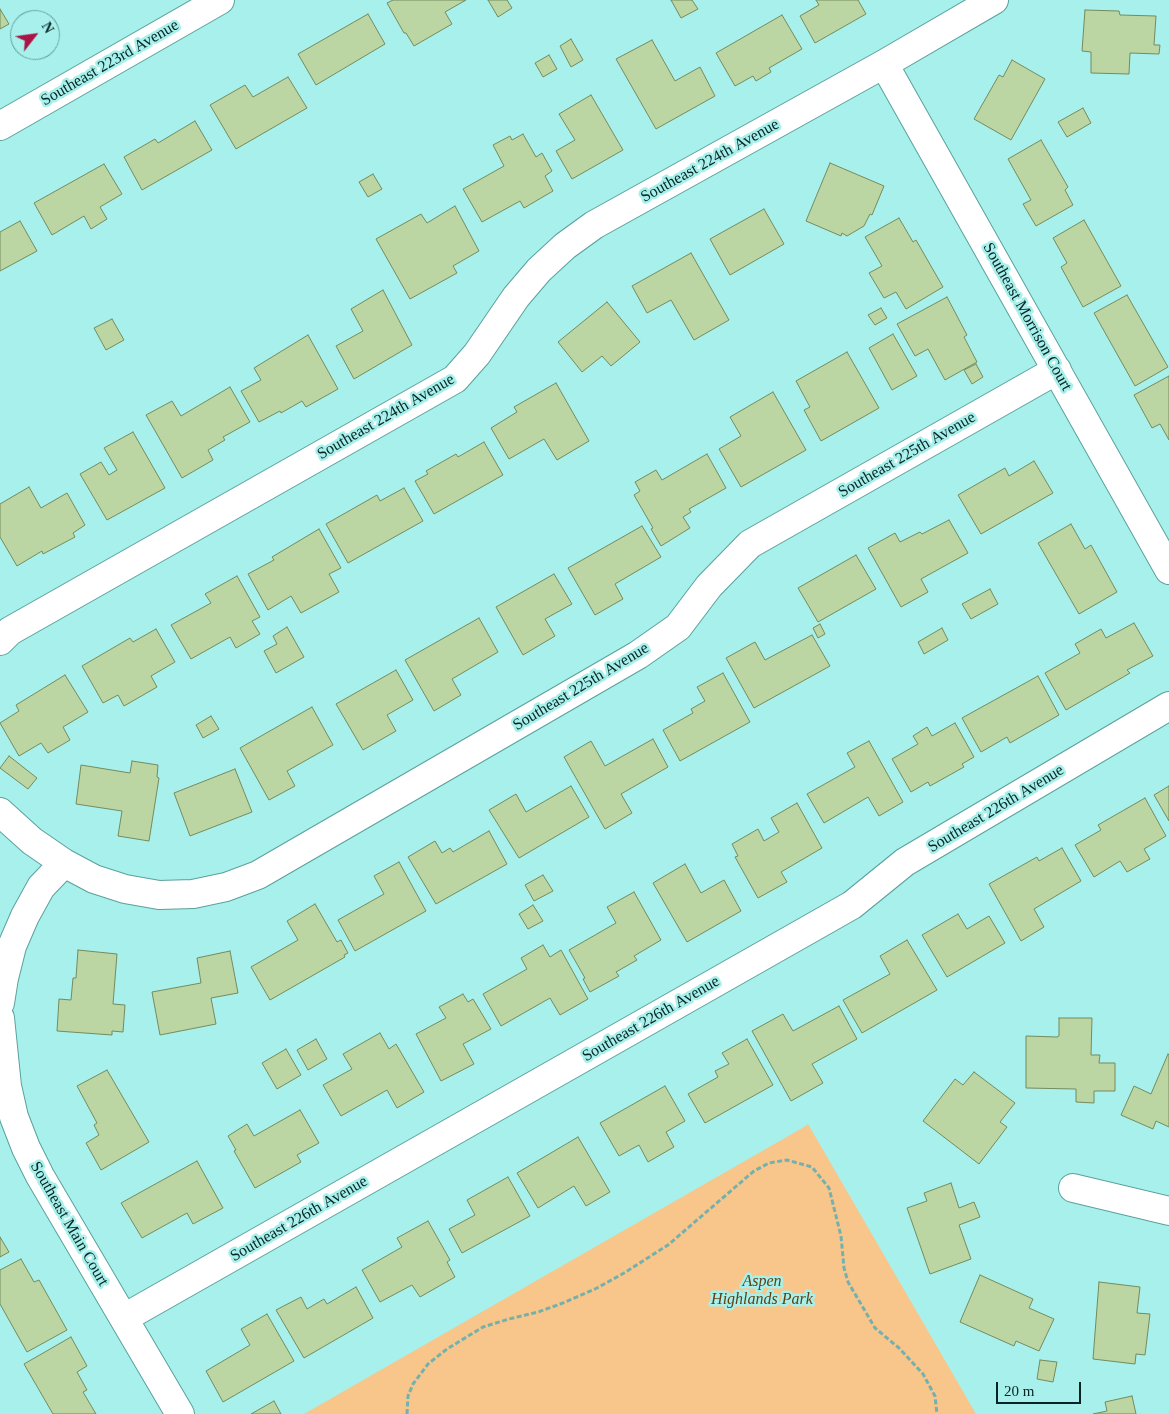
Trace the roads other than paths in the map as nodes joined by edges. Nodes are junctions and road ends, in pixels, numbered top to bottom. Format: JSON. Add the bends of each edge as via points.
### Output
{"nodes":[{"id":1,"x":994,"y":0,"type":"edge"},
{"id":2,"x":204,"y":4,"type":"edge"},
{"id":3,"x":884,"y":64,"type":"junction"},
{"id":4,"x":0,"y":126,"type":"edge"},
{"id":5,"x":1057,"y":370,"type":"junction"},
{"id":6,"x":1169,"y":570,"type":"edge"},
{"id":7,"x":0,"y":641,"type":"edge"},
{"id":8,"x":1169,"y":706,"type":"edge"},
{"id":9,"x":0,"y":812,"type":"edge"},
{"id":10,"x":64,"y":863,"type":"junction"},
{"id":11,"x":0,"y":1003,"type":"edge"},
{"id":12,"x":0,"y":1018,"type":"edge"},
{"id":13,"x":1073,"y":1188,"type":"dead end"},
{"id":14,"x":1169,"y":1211,"type":"edge"},
{"id":15,"x":124,"y":1318,"type":"junction"},
{"id":16,"x":180,"y":1414,"type":"edge"}],
"edges":[{"from":1,"to":3,"type":"street","name":"Southeast 224th Avenue"},
{"from":2,"to":4,"type":"street","name":"Southeast 223rd Avenue"},
{"from":3,"to":5,"type":"street","name":"Southeast Morrison Court"},
{"from":3,"to":7,"type":"street","name":"Southeast 224th Avenue","via":[[594,225],[539,270],[455,379],[10,631]]},
{"from":5,"to":6,"type":"street","name":"Southeast Morrison Court"},
{"from":5,"to":10,"type":"street","name":"Southeast 225th Avenue","via":[[750,544],[709,586],[678,627],[638,655],[258,874],[193,894],[159,895],[125,889]]},
{"from":8,"to":15,"type":"street","name":"Southeast 226th Avenue","via":[[905,862],[852,905]]},
{"from":9,"to":10,"type":"street","name":"Southeast 225th Avenue","via":[[32,841]]},
{"from":10,"to":11,"type":"street","via":[[41,887],[25,916],[12,946]]},
{"from":12,"to":15,"type":"street","name":"Southeast Main Court","via":[[7,1086],[14,1118],[26,1148]]},
{"from":13,"to":14,"type":"street"},
{"from":15,"to":16,"type":"street","name":"Southeast Main Court"}]}
